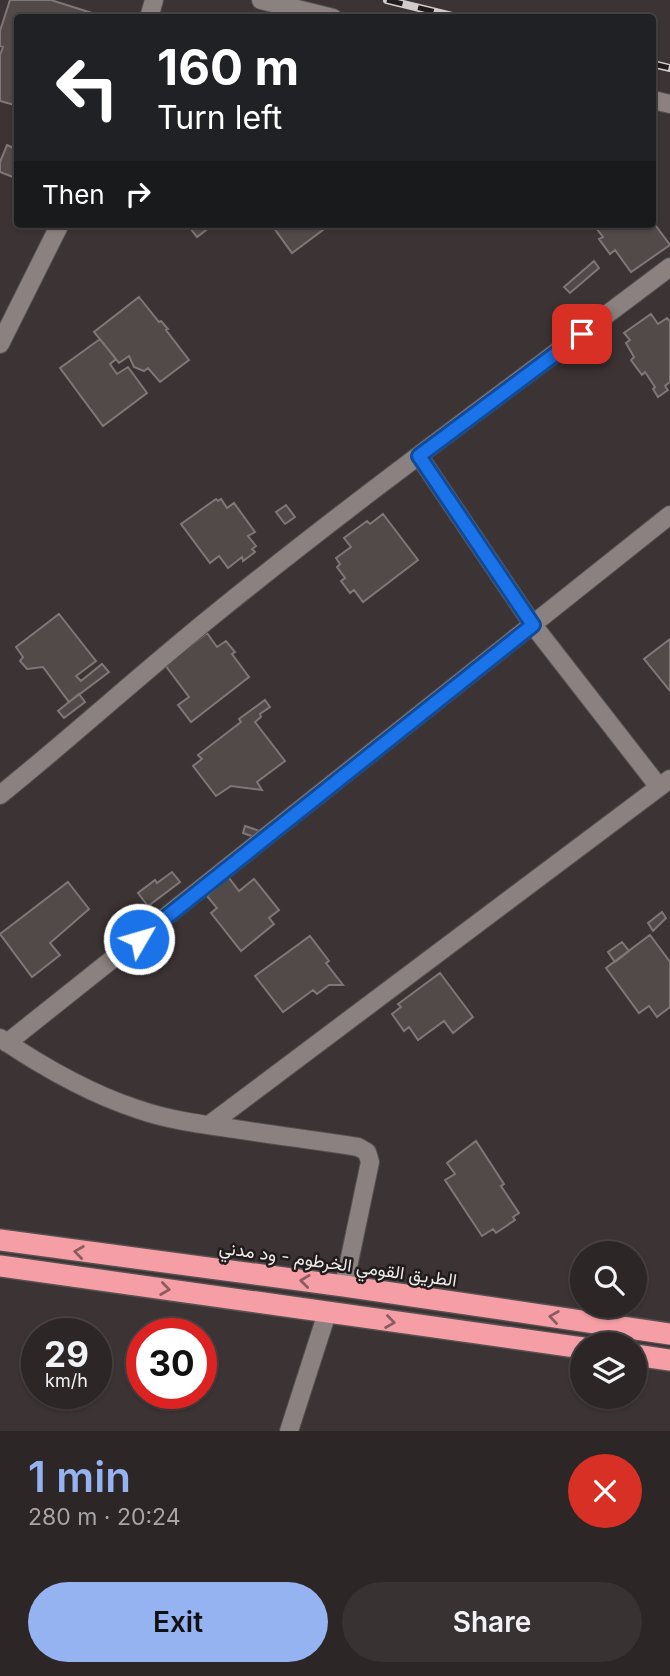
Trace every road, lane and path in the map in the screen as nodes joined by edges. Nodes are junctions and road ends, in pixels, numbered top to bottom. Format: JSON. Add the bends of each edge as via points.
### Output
{"nodes":[{"id":1,"x":261,"y":0,"type":"edge"},
{"id":2,"x":317,"y":14,"type":"edge"},
{"id":3,"x":58,"y":228,"type":"edge"},
{"id":4,"x":670,"y":267,"type":"edge"},
{"id":5,"x":0,"y":344,"type":"edge"},
{"id":6,"x":419,"y":456,"type":"junction"},
{"id":7,"x":670,"y":515,"type":"edge"},
{"id":8,"x":533,"y":625,"type":"junction"},
{"id":9,"x":665,"y":783,"type":"edge"},
{"id":10,"x":0,"y":795,"type":"edge"},
{"id":11,"x":4,"y":1041,"type":"edge"},
{"id":12,"x":209,"y":1125,"type":"junction"},
{"id":13,"x":0,"y":1240,"type":"edge"},
{"id":14,"x":0,"y":1266,"type":"edge"},
{"id":15,"x":344,"y":1286,"type":"junction"},
{"id":16,"x":327,"y":1313,"type":"junction"},
{"id":17,"x":670,"y":1334,"type":"edge"},
{"id":18,"x":570,"y":1346,"type":"edge"},
{"id":19,"x":647,"y":1357,"type":"edge"},
{"id":20,"x":670,"y":1360,"type":"edge"},
{"id":21,"x":289,"y":1431,"type":"edge"}],
"edges":[{"from":1,"to":2,"type":"street"},
{"from":3,"to":5,"type":"street"},
{"from":4,"to":6,"type":"street"},
{"from":6,"to":8,"type":"street"},
{"from":6,"to":10,"type":"street","via":[[214,615]]},
{"from":7,"to":8,"type":"street"},
{"from":8,"to":9,"type":"street"},
{"from":8,"to":11,"type":"street"},
{"from":9,"to":12,"type":"street"},
{"from":11,"to":12,"type":"street","via":[[94,1093],[163,1117]]},
{"from":12,"to":15,"type":"street","via":[[359,1147],[367,1152],[370,1162]]},
{"from":15,"to":13,"type":"highway","name":"الطريق القومي الخرطوم - ود مدني","one_way":true},
{"from":14,"to":16,"type":"highway","one_way":true},
{"from":17,"to":15,"type":"highway","name":"الطريق القومي الخرطوم - ود مدني","one_way":true},
{"from":16,"to":18,"type":"highway","one_way":true},
{"from":16,"to":21,"type":"street"},
{"from":19,"to":20,"type":"highway"}]}
